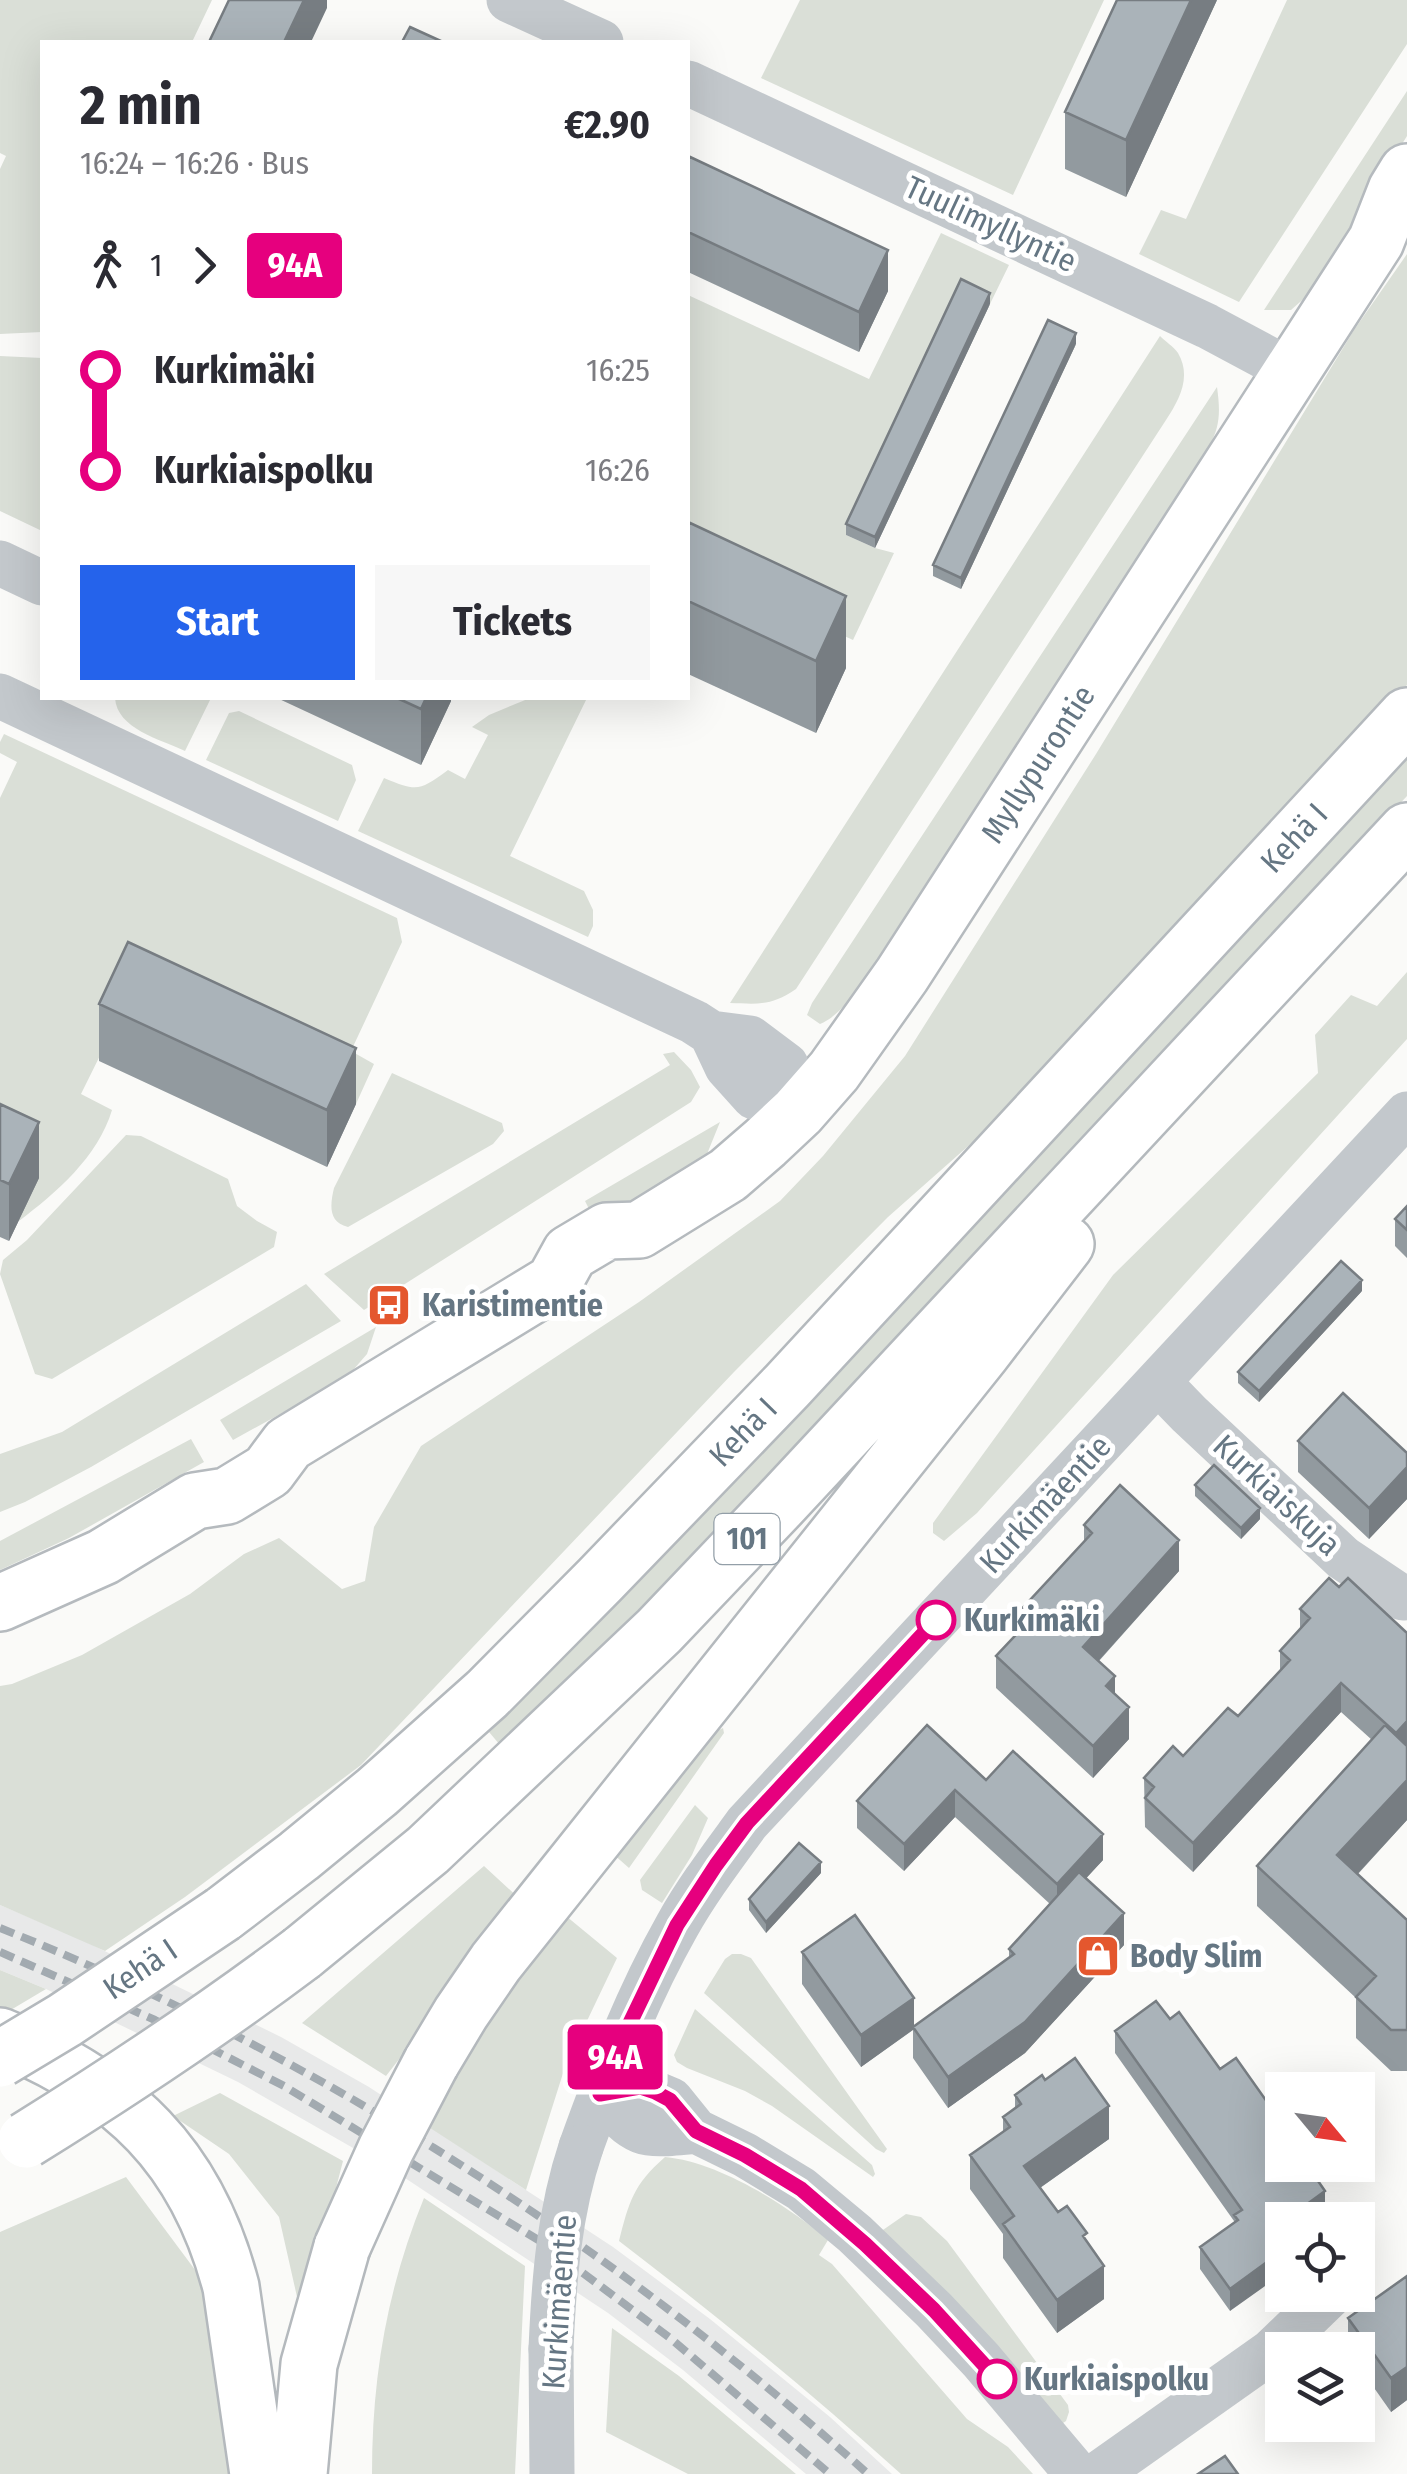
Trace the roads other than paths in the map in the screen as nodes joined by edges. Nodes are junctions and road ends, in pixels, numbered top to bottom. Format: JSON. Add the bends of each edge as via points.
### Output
{"nodes":[{"id":1,"x":509,"y":0,"type":"edge"},
{"id":2,"x":597,"y":40,"type":"edge"},
{"id":3,"x":690,"y":83,"type":"edge"},
{"id":4,"x":1407,"y":172,"type":"edge"},
{"id":5,"x":1391,"y":231,"type":"edge"},
{"id":6,"x":1291,"y":372,"type":"junction"},
{"id":7,"x":0,"y":564,"type":"edge"},
{"id":8,"x":40,"y":583,"type":"edge"},
{"id":9,"x":0,"y":696,"type":"edge"},
{"id":10,"x":74,"y":713,"type":"edge"},
{"id":11,"x":1407,"y":716,"type":"edge"},
{"id":12,"x":1407,"y":831,"type":"edge"},
{"id":13,"x":1164,"y":1094,"type":"junction"},
{"id":14,"x":798,"y":1112,"type":"junction"},
{"id":15,"x":1407,"y":1114,"type":"edge"},
{"id":16,"x":1159,"y":1383,"type":"junction"},
{"id":17,"x":1402,"y":1598,"type":"dead end"},
{"id":18,"x":0,"y":1602,"type":"edge"},
{"id":19,"x":0,"y":2036,"type":"edge"},
{"id":20,"x":0,"y":2059,"type":"edge"},
{"id":21,"x":600,"y":2094,"type":"junction"},
{"id":22,"x":13,"y":2148,"type":"edge"},
{"id":23,"x":1312,"y":2312,"type":"edge"},
{"id":24,"x":258,"y":2474,"type":"edge"},
{"id":25,"x":299,"y":2474,"type":"edge"},
{"id":26,"x":552,"y":2474,"type":"edge"},
{"id":27,"x":1078,"y":2474,"type":"edge"},
{"id":28,"x":1098,"y":2474,"type":"edge"}],
"edges":[{"from":1,"to":2,"type":"street"},
{"from":3,"to":6,"type":"street","name":"Tuulimyllyntie"},
{"from":4,"to":5,"type":"main road","name":"Myllypurontie","via":[[1396,190]]},
{"from":5,"to":6,"type":"main road","name":"Myllypurontie"},
{"from":6,"to":14,"type":"main road","name":"Myllypurontie","via":[[902,975]]},
{"from":7,"to":8,"type":"street"},
{"from":9,"to":10,"type":"street"},
{"from":10,"to":14,"type":"street","via":[[711,1032],[750,1038],[786,1065]]},
{"from":11,"to":20,"type":"main road","name":"Kehä I","number":"101","bridge":true,"via":[[787,1386],[486,1694],[378,1792],[223,1914]]},
{"from":12,"to":13,"type":"main road","number":"101"},
{"from":13,"to":22,"type":"main road","number":"101","bridge":true,"via":[[659,1631],[428,1850],[228,2008]]},
{"from":13,"to":25,"type":"main road","bridge":true,"via":[[1085,1220],[462,2012],[386,2149],[342,2247],[309,2364]]},
{"from":14,"to":18,"type":"main road","name":"Myllypurontie","via":[[728,1175],[639,1230],[623,1260],[587,1282],[554,1282],[288,1444],[250,1446],[210,1472],[195,1501],[104,1558]]},
{"from":15,"to":16,"type":"street","name":"Kurkimäentie"},
{"from":16,"to":17,"type":"street","name":"Kurkiaiskuja","via":[[1343,1558]]},
{"from":16,"to":21,"type":"street","name":"Kurkimäentie","via":[[747,1823],[677,1925]]},
{"from":19,"to":24,"type":"main road","via":[[87,2078],[135,2116],[198,2196],[232,2287]]},
{"from":21,"to":26,"type":"street","name":"Kurkimäentie","bridge":true,"via":[[559,2232],[550,2348]]},
{"from":21,"to":27,"type":"street","via":[[640,2087],[655,2092],[696,2131],[801,2189],[946,2322]]},
{"from":23,"to":28,"type":"street","via":[[1272,2351]]}]}
